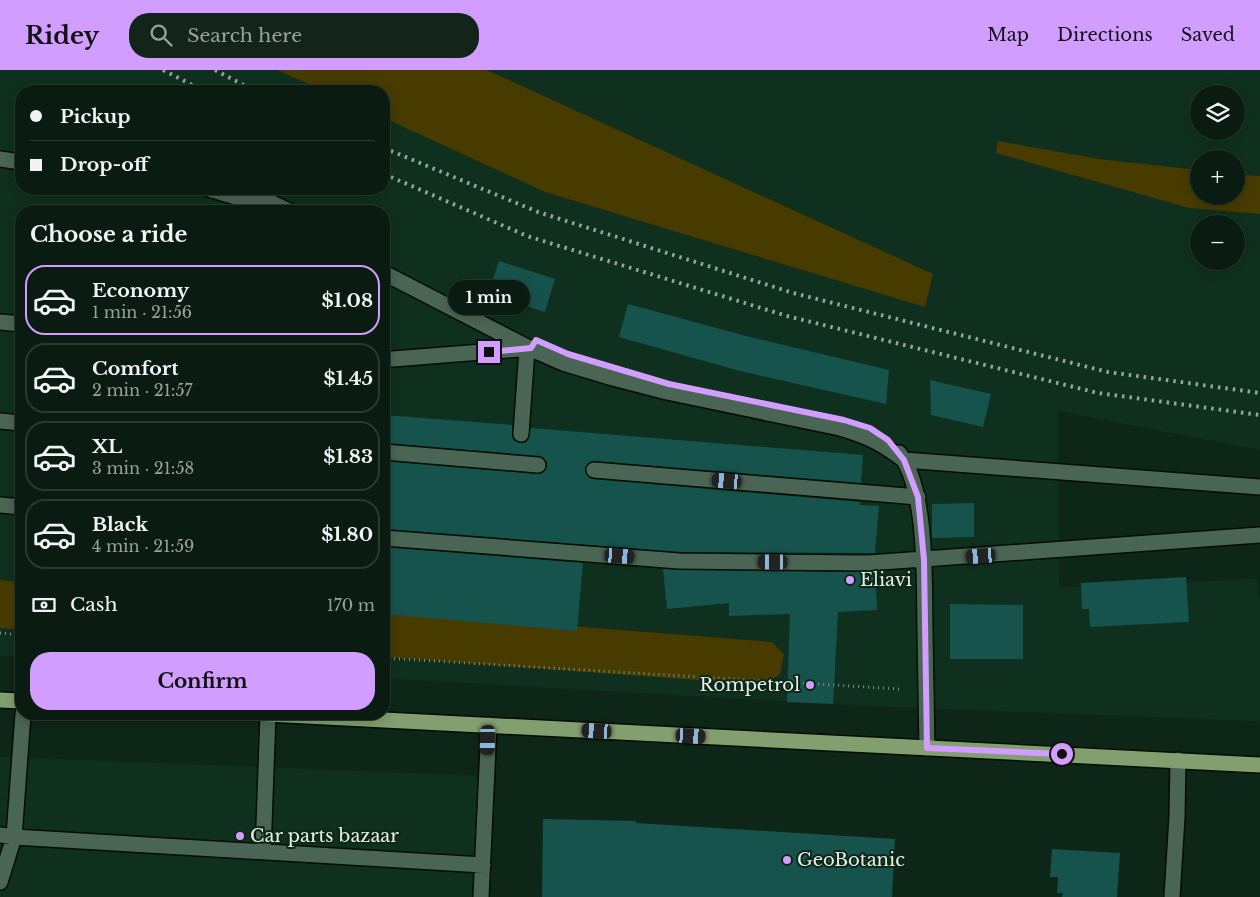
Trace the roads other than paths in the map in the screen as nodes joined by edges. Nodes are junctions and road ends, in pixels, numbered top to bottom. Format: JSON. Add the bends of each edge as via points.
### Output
{"nodes":[{"id":1,"x":0,"y":149,"type":"edge"},
{"id":2,"x":15,"y":151,"type":"edge"},
{"id":3,"x":0,"y":159,"type":"edge"},
{"id":4,"x":15,"y":161,"type":"edge"},
{"id":5,"x":229,"y":195,"type":"edge"},
{"id":6,"x":255,"y":195,"type":"edge"},
{"id":7,"x":252,"y":205,"type":"edge"},
{"id":8,"x":277,"y":205,"type":"edge"},
{"id":9,"x":390,"y":264,"type":"edge"},
{"id":10,"x":390,"y":276,"type":"edge"},
{"id":11,"x":0,"y":322,"type":"edge"},
{"id":12,"x":15,"y":323,"type":"edge"},
{"id":13,"x":531,"y":346,"type":"junction"},
{"id":14,"x":390,"y":359,"type":"edge"},
{"id":15,"x":0,"y":421,"type":"edge"},
{"id":16,"x":15,"y":422,"type":"edge"},
{"id":17,"x":521,"y":434,"type":"dead end"},
{"id":18,"x":390,"y":453,"type":"edge"},
{"id":19,"x":904,"y":460,"type":"junction"},
{"id":20,"x":538,"y":465,"type":"dead end"},
{"id":21,"x":594,"y":470,"type":"dead end"},
{"id":22,"x":1260,"y":487,"type":"edge"},
{"id":23,"x":918,"y":497,"type":"junction"},
{"id":24,"x":0,"y":505,"type":"edge"},
{"id":25,"x":15,"y":506,"type":"edge"},
{"id":26,"x":1260,"y":535,"type":"edge"},
{"id":27,"x":390,"y":538,"type":"edge"},
{"id":28,"x":924,"y":560,"type":"junction"},
{"id":29,"x":0,"y":700,"type":"edge"},
{"id":30,"x":15,"y":701,"type":"edge"},
{"id":31,"x":22,"y":720,"type":"edge"},
{"id":32,"x":268,"y":720,"type":"edge"},
{"id":33,"x":389,"y":720,"type":"edge"},
{"id":34,"x":489,"y":725,"type":"junction"},
{"id":35,"x":927,"y":748,"type":"junction"},
{"id":36,"x":1178,"y":760,"type":"junction"},
{"id":37,"x":1260,"y":765,"type":"edge"},
{"id":38,"x":7,"y":836,"type":"edge"},
{"id":39,"x":1176,"y":839,"type":"junction"},
{"id":40,"x":263,"y":852,"type":"junction"},
{"id":41,"x":483,"y":865,"type":"junction"},
{"id":42,"x":0,"y":882,"type":"edge"},
{"id":43,"x":481,"y":897,"type":"edge"},
{"id":44,"x":1172,"y":897,"type":"edge"},
{"id":45,"x":1180,"y":897,"type":"edge"}],
"edges":[{"from":1,"to":2,"type":"lane"},
{"from":3,"to":4,"type":"lane"},
{"from":5,"to":7,"type":"lane"},
{"from":6,"to":8,"type":"lane"},
{"from":9,"to":13,"type":"lane"},
{"from":10,"to":13,"type":"lane"},
{"from":11,"to":12,"type":"lane"},
{"from":13,"to":14,"type":"lane"},
{"from":13,"to":17,"type":"lane"},
{"from":13,"to":19,"type":"lane","via":[[669,384],[844,420],[870,428],[888,440]]},
{"from":15,"to":16,"type":"lane"},
{"from":18,"to":20,"type":"lane"},
{"from":19,"to":22,"type":"lane"},
{"from":19,"to":23,"type":"lane"},
{"from":21,"to":23,"type":"lane"},
{"from":23,"to":28,"type":"lane"},
{"from":24,"to":25,"type":"lane"},
{"from":26,"to":28,"type":"lane"},
{"from":27,"to":28,"type":"lane","via":[[679,561],[868,563]]},
{"from":28,"to":35,"type":"lane"},
{"from":29,"to":30,"type":"main road"},
{"from":31,"to":38,"type":"lane"},
{"from":32,"to":40,"type":"lane"},
{"from":33,"to":34,"type":"main road"},
{"from":34,"to":35,"type":"main road"},
{"from":34,"to":41,"type":"lane"},
{"from":35,"to":36,"type":"main road"},
{"from":36,"to":37,"type":"main road"},
{"from":36,"to":39,"type":"lane"},
{"from":38,"to":40,"type":"lane"},
{"from":38,"to":42,"type":"lane"},
{"from":39,"to":44,"type":"lane"},
{"from":39,"to":45,"type":"lane","via":[[1183,865]]},
{"from":40,"to":41,"type":"lane"},
{"from":41,"to":43,"type":"lane"}]}
